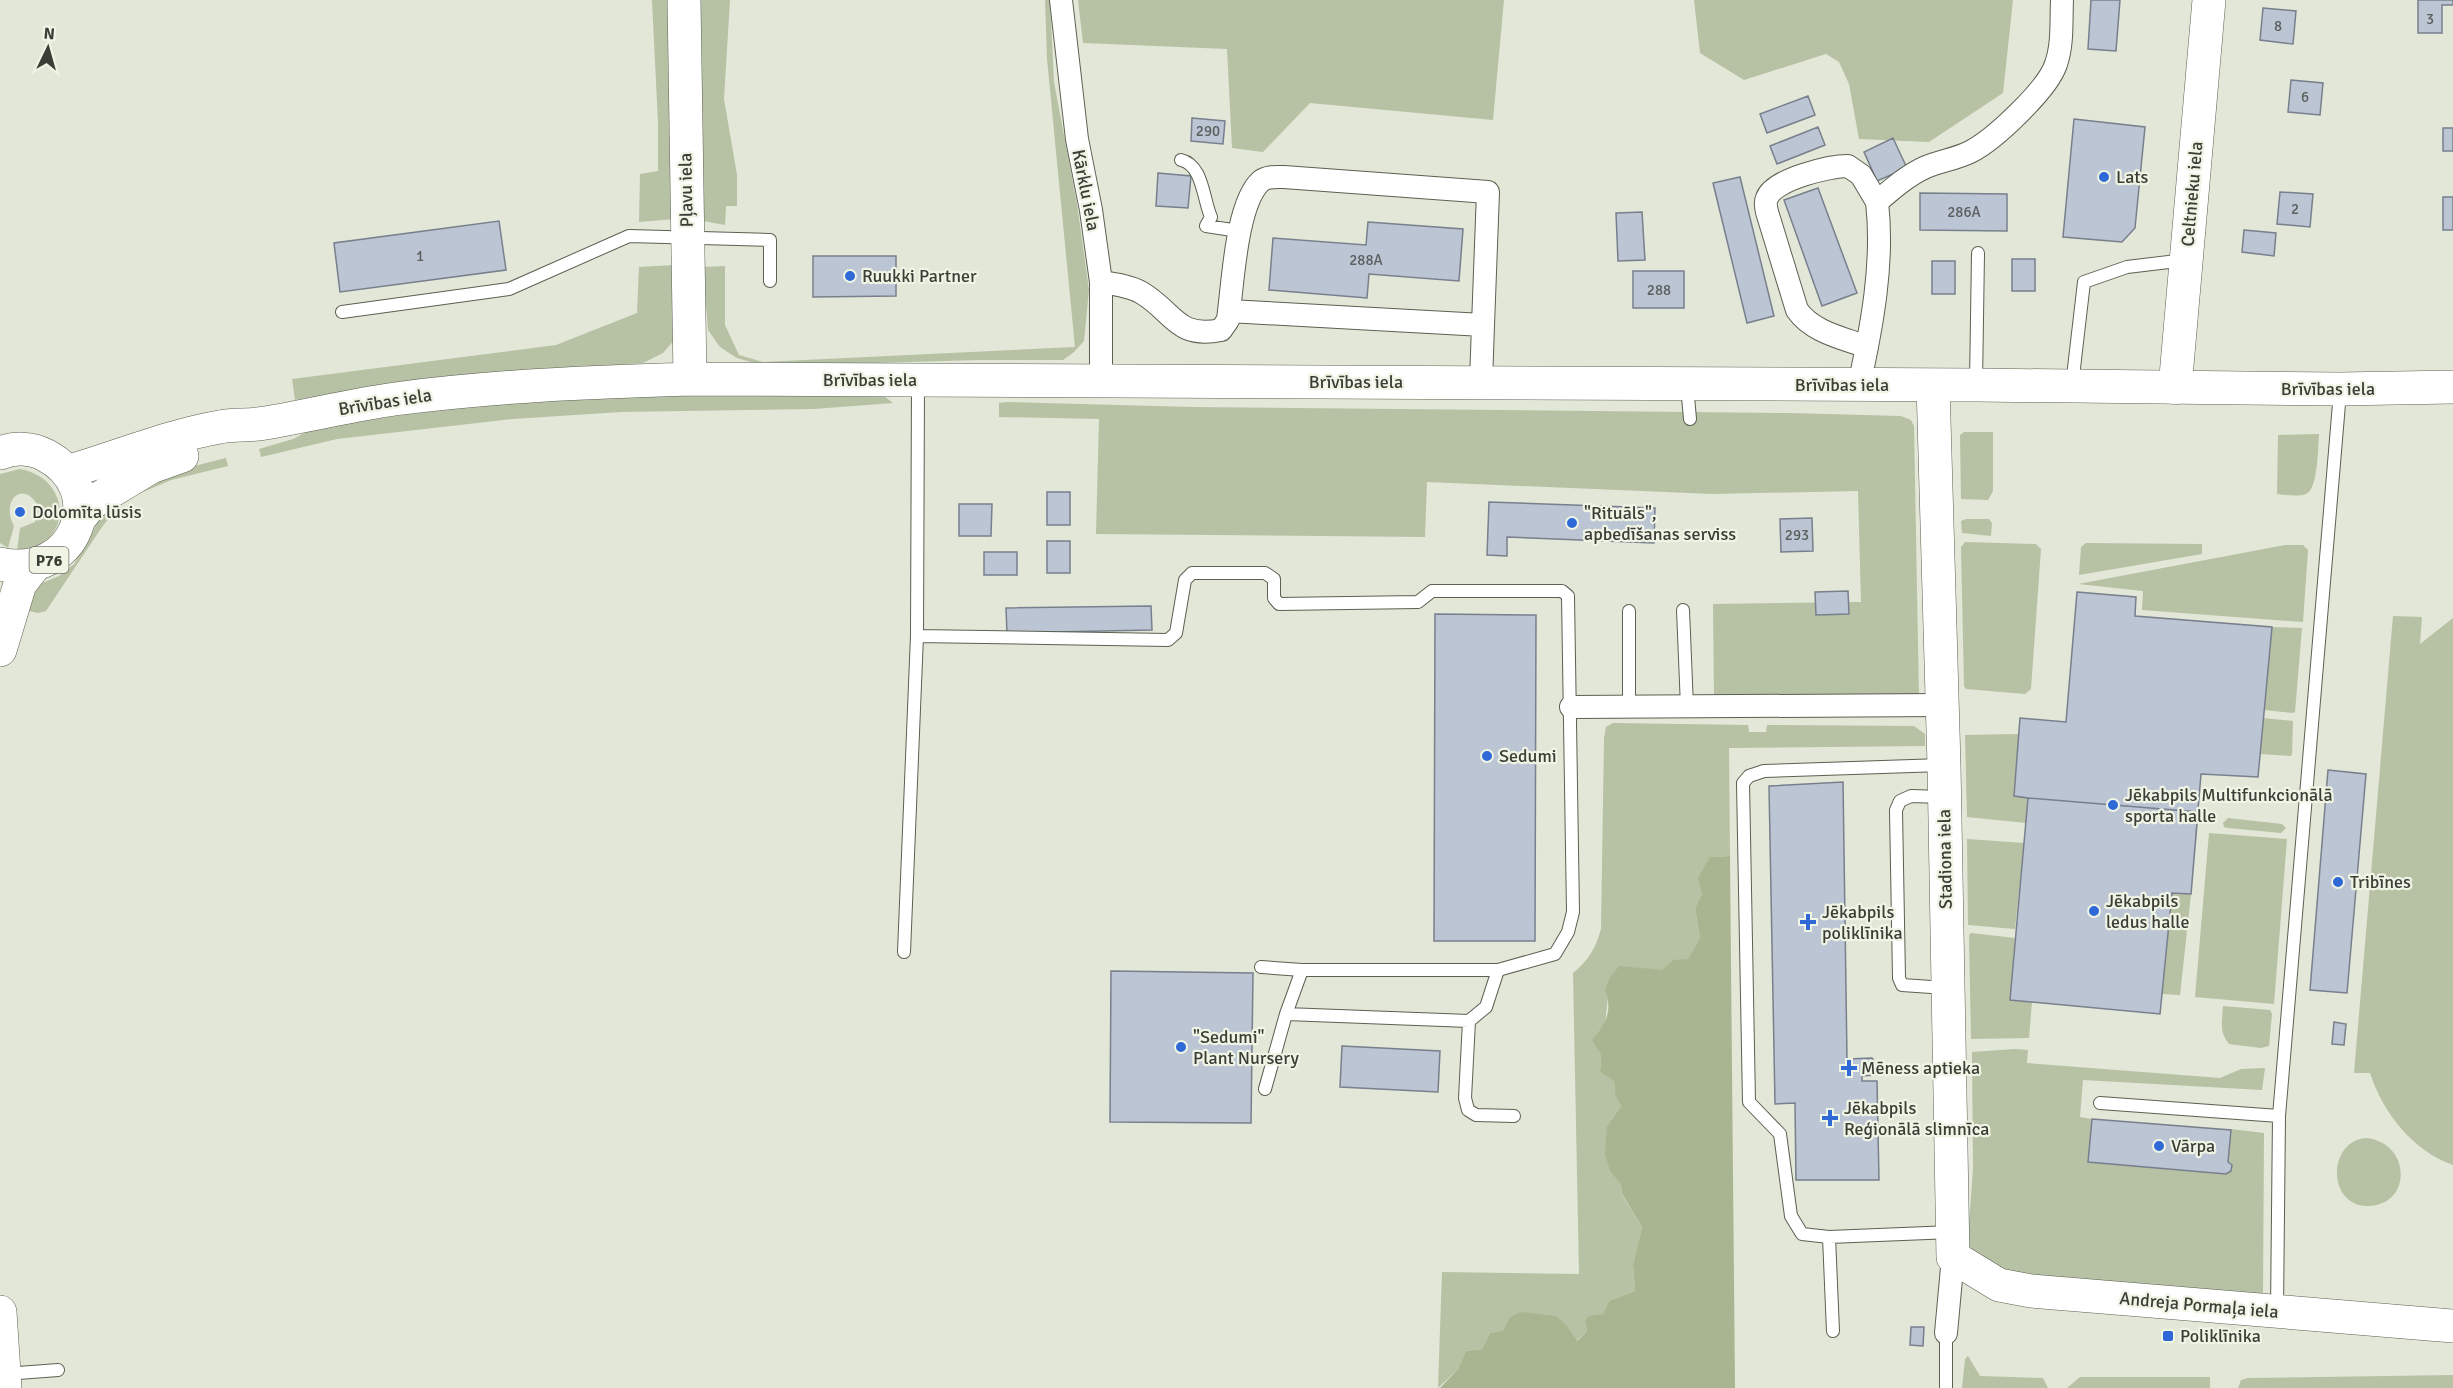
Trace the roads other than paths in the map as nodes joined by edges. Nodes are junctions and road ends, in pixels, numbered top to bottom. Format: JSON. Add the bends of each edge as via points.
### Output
{"nodes":[{"id":1,"x":684,"y":0,"type":"edge"},
{"id":2,"x":1061,"y":0,"type":"edge"},
{"id":3,"x":2062,"y":0,"type":"edge"},
{"id":4,"x":2209,"y":0,"type":"edge"},
{"id":5,"x":1181,"y":160,"type":"dead end"},
{"id":6,"x":1877,"y":202,"type":"junction"},
{"id":7,"x":1239,"y":231,"type":"junction"},
{"id":8,"x":687,"y":237,"type":"junction"},
{"id":9,"x":1978,"y":254,"type":"dead end"},
{"id":10,"x":2186,"y":260,"type":"junction"},
{"id":11,"x":770,"y":281,"type":"dead end"},
{"id":12,"x":1101,"y":282,"type":"junction"},
{"id":13,"x":1229,"y":311,"type":"junction"},
{"id":14,"x":342,"y":312,"type":"dead end"},
{"id":15,"x":1483,"y":325,"type":"junction"},
{"id":16,"x":1867,"y":347,"type":"junction"},
{"id":17,"x":690,"y":379,"type":"junction"},
{"id":18,"x":918,"y":381,"type":"junction"},
{"id":19,"x":1101,"y":381,"type":"junction"},
{"id":20,"x":1481,"y":382,"type":"junction"},
{"id":21,"x":1687,"y":384,"type":"junction"},
{"id":22,"x":1860,"y":385,"type":"junction"},
{"id":23,"x":1933,"y":385,"type":"junction"},
{"id":24,"x":1976,"y":385,"type":"junction"},
{"id":25,"x":2072,"y":386,"type":"junction"},
{"id":26,"x":2453,"y":387,"type":"edge"},
{"id":27,"x":2175,"y":388,"type":"junction"},
{"id":28,"x":2340,"y":389,"type":"junction"},
{"id":29,"x":1690,"y":419,"type":"dead end"},
{"id":30,"x":261,"y":424,"type":"junction"},
{"id":31,"x":0,"y":453,"type":"edge"},
{"id":32,"x":67,"y":471,"type":"junction"},
{"id":33,"x":78,"y":520,"type":"junction"},
{"id":34,"x":0,"y":564,"type":"edge"},
{"id":35,"x":34,"y":566,"type":"junction"},
{"id":36,"x":1683,"y":610,"type":"dead end"},
{"id":37,"x":1629,"y":611,"type":"dead end"},
{"id":38,"x":917,"y":636,"type":"junction"},
{"id":39,"x":0,"y":650,"type":"edge"},
{"id":40,"x":1942,"y":705,"type":"junction"},
{"id":41,"x":1571,"y":707,"type":"junction"},
{"id":42,"x":1629,"y":707,"type":"junction"},
{"id":43,"x":1687,"y":707,"type":"junction"},
{"id":44,"x":1944,"y":781,"type":"junction"},
{"id":45,"x":904,"y":952,"type":"dead end"},
{"id":46,"x":1261,"y":967,"type":"dead end"},
{"id":47,"x":1302,"y":970,"type":"junction"},
{"id":48,"x":1498,"y":970,"type":"junction"},
{"id":49,"x":1948,"y":988,"type":"junction"},
{"id":50,"x":1286,"y":1014,"type":"junction"},
{"id":51,"x":1469,"y":1021,"type":"junction"},
{"id":52,"x":1265,"y":1089,"type":"dead end"},
{"id":53,"x":2100,"y":1103,"type":"dead end"},
{"id":54,"x":1514,"y":1116,"type":"dead end"},
{"id":55,"x":2279,"y":1116,"type":"junction"},
{"id":56,"x":1829,"y":1237,"type":"junction"},
{"id":57,"x":1953,"y":1244,"type":"junction"},
{"id":58,"x":0,"y":1312,"type":"edge"},
{"id":59,"x":2277,"y":1312,"type":"junction"},
{"id":60,"x":2453,"y":1326,"type":"edge"},
{"id":61,"x":1833,"y":1331,"type":"dead end"},
{"id":62,"x":1946,"y":1333,"type":"joint"},
{"id":63,"x":58,"y":1370,"type":"dead end"},
{"id":64,"x":4,"y":1381,"type":"edge"},
{"id":65,"x":1946,"y":1388,"type":"edge"}],
"edges":[{"from":1,"to":8,"type":"main road","name":"Pļavu iela"},
{"from":2,"to":12,"type":"street","name":"Kārklu iela","via":[[1077,139]]},
{"from":3,"to":6,"type":"street","via":[[2060,51],[2048,81],[2005,127],[1979,147],[1926,167]]},
{"from":4,"to":10,"type":"main road","name":"Celtnieku iela"},
{"from":5,"to":7,"type":"lane","via":[[1191,164],[1197,173],[1211,217],[1206,226]]},
{"from":6,"to":16,"type":"street","via":[[1876,277]]},
{"from":6,"to":16,"type":"street","via":[[1857,170],[1841,166],[1790,181],[1770,192],[1766,202],[1802,317],[1816,327]]},
{"from":7,"to":13,"type":"street"},
{"from":7,"to":15,"type":"street","via":[[1251,198],[1260,182],[1268,178],[1488,192]]},
{"from":8,"to":11,"type":"lane","via":[[770,240]]},
{"from":8,"to":14,"type":"lane","via":[[629,236],[509,289]]},
{"from":8,"to":17,"type":"main road","name":"Pļavu iela"},
{"from":9,"to":24,"type":"lane"},
{"from":10,"to":25,"type":"lane","via":[[2127,267],[2084,282]]},
{"from":10,"to":27,"type":"main road","name":"Celtnieku iela"},
{"from":12,"to":13,"type":"street","via":[[1141,292],[1190,332],[1221,330]]},
{"from":12,"to":19,"type":"street","name":"Kārklu iela"},
{"from":13,"to":15,"type":"street"},
{"from":15,"to":20,"type":"street"},
{"from":16,"to":22,"type":"street"},
{"from":17,"to":18,"type":"main road","name":"Brīvības iela","number":"P76"},
{"from":17,"to":30,"type":"main road","name":"Brīvības iela","number":"P76","via":[[492,388],[393,399]]},
{"from":18,"to":19,"type":"main road","name":"Brīvības iela","number":"P76"},
{"from":18,"to":38,"type":"lane"},
{"from":19,"to":20,"type":"main road","name":"Brīvības iela","number":"P76"},
{"from":20,"to":21,"type":"main road","name":"Brīvības iela","number":"P76"},
{"from":21,"to":22,"type":"main road","name":"Brīvības iela","number":"P76"},
{"from":21,"to":29,"type":"lane"},
{"from":22,"to":23,"type":"main road","name":"Brīvības iela","number":"P76"},
{"from":23,"to":24,"type":"main road","name":"Brīvības iela","number":"P76"},
{"from":23,"to":40,"type":"main road","name":"Stadiona iela"},
{"from":24,"to":25,"type":"main road","name":"Brīvības iela","number":"P76"},
{"from":25,"to":27,"type":"main road","name":"Brīvības iela","number":"P76"},
{"from":26,"to":28,"type":"main road","name":"Brīvības iela","number":"P76"},
{"from":27,"to":28,"type":"main road","name":"Brīvības iela","number":"P76"},
{"from":28,"to":55,"type":"lane"},
{"from":30,"to":32,"type":"main road","name":"Brīvības iela","number":"P76","via":[[221,426]]},
{"from":30,"to":33,"type":"main road","name":"Brīvības iela","number":"P76","via":[[236,437],[151,467],[93,502]]},
{"from":31,"to":32,"type":"main road","via":[[23,449],[40,452]]},
{"from":32,"to":33,"type":"main road","number":"P76","via":[[78,495]]},
{"from":33,"to":35,"type":"main road","number":"P76","via":[[63,550]]},
{"from":34,"to":35,"type":"main road","number":"P76"},
{"from":35,"to":39,"type":"main road","via":[[20,584]]},
{"from":36,"to":43,"type":"lane"},
{"from":37,"to":42,"type":"lane"},
{"from":38,"to":41,"type":"lane","via":[[1168,640],[1176,633],[1185,580],[1192,573],[1265,573],[1274,579],[1274,598],[1279,604],[1418,602],[1432,591],[1562,591],[1568,596]]},
{"from":38,"to":45,"type":"lane"},
{"from":40,"to":43,"type":"street"},
{"from":40,"to":44,"type":"main road","name":"Stadiona iela"},
{"from":41,"to":42,"type":"street"},
{"from":41,"to":48,"type":"lane","via":[[1573,912],[1568,932],[1555,954]]},
{"from":42,"to":43,"type":"street"},
{"from":44,"to":49,"type":"main road","name":"Stadiona iela"},
{"from":44,"to":49,"type":"lane","via":[[1900,801],[1896,810],[1899,978],[1902,985]]},
{"from":44,"to":56,"type":"lane","via":[[1764,771],[1749,776],[1743,783],[1749,1102],[1780,1134],[1795,1225],[1802,1234]]},
{"from":46,"to":47,"type":"lane"},
{"from":47,"to":48,"type":"lane"},
{"from":47,"to":50,"type":"lane"},
{"from":48,"to":51,"type":"lane","via":[[1486,1006]]},
{"from":49,"to":57,"type":"main road","name":"Stadiona iela"},
{"from":50,"to":51,"type":"lane"},
{"from":50,"to":52,"type":"lane"},
{"from":51,"to":54,"type":"lane","via":[[1465,1098],[1468,1110],[1476,1115]]},
{"from":53,"to":55,"type":"lane"},
{"from":55,"to":59,"type":"lane"},
{"from":56,"to":57,"type":"lane"},
{"from":56,"to":61,"type":"lane"},
{"from":57,"to":59,"type":"main road","name":"Andreja Pormaļa iela","via":[[1999,1285]]},
{"from":57,"to":62,"type":"street","name":"Stadiona iela"},
{"from":58,"to":64,"type":"main road"},
{"from":59,"to":60,"type":"main road","name":"Andreja Pormaļa iela"},
{"from":62,"to":65,"type":"lane"},
{"from":63,"to":64,"type":"lane"}]}
